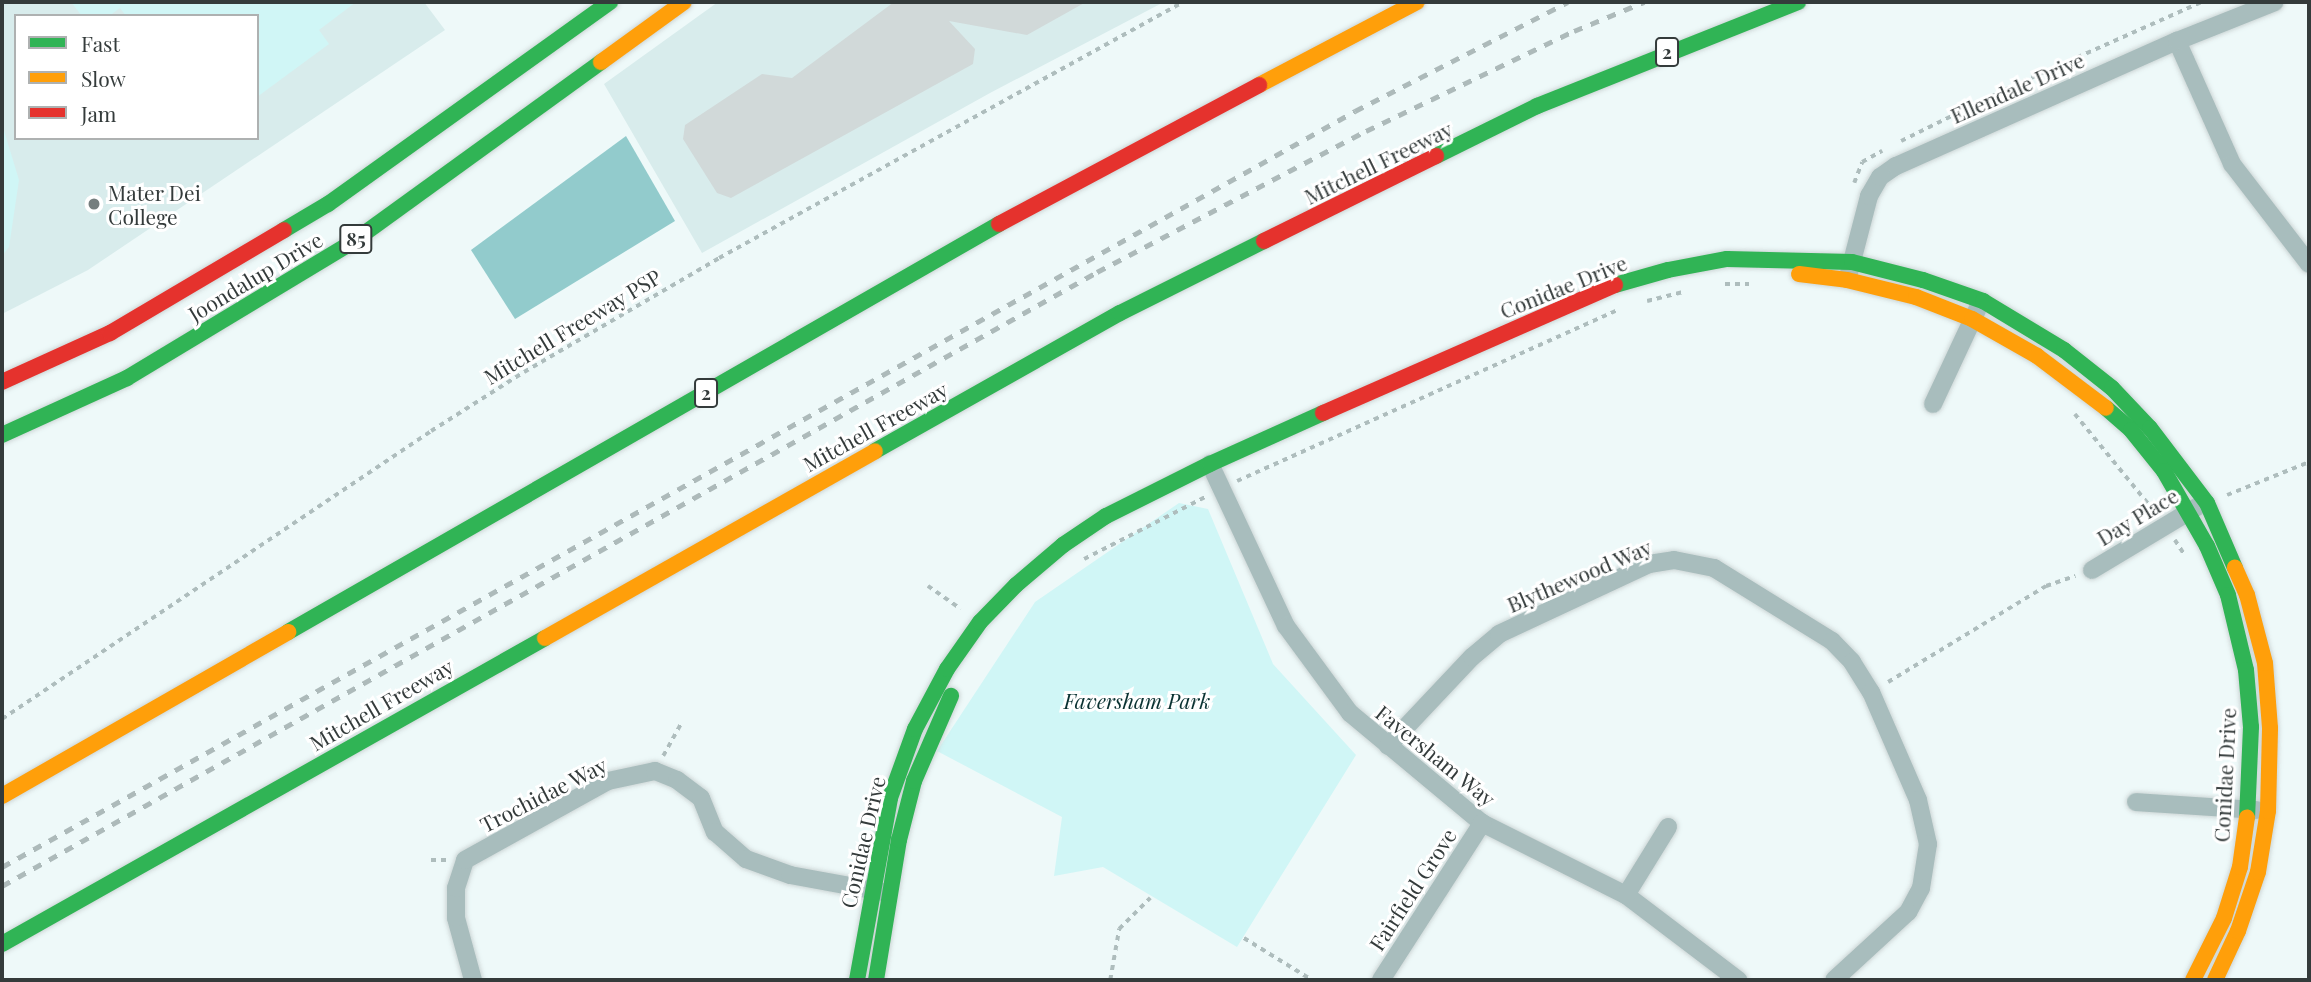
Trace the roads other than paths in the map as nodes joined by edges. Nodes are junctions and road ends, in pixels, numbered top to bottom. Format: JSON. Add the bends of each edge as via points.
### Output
{"nodes":[{"id":1,"x":610,"y":2,"type":"edge"},
{"id":2,"x":684,"y":2,"type":"edge"},
{"id":3,"x":1417,"y":2,"type":"edge"},
{"id":4,"x":1798,"y":2,"type":"edge"},
{"id":5,"x":2275,"y":2,"type":"edge"},
{"id":6,"x":2177,"y":41,"type":"junction"},
{"id":7,"x":1852,"y":262,"type":"junction"},
{"id":8,"x":2309,"y":264,"type":"edge"},
{"id":9,"x":1847,"y":280,"type":"junction"},
{"id":10,"x":1983,"y":301,"type":"junction"},
{"id":11,"x":1972,"y":319,"type":"junction"},
{"id":12,"x":2,"y":382,"type":"edge"},
{"id":13,"x":1933,"y":404,"type":"dead end"},
{"id":14,"x":2,"y":435,"type":"edge"},
{"id":15,"x":1215,"y":477,"type":"junction"},
{"id":16,"x":2207,"y":503,"type":"junction"},
{"id":17,"x":2187,"y":512,"type":"junction"},
{"id":18,"x":2092,"y":570,"type":"road end"},
{"id":19,"x":999,"y":626,"type":"dead end"},
{"id":20,"x":983,"y":647,"type":"dead end"},
{"id":21,"x":1388,"y":746,"type":"junction"},
{"id":22,"x":2,"y":796,"type":"edge"},
{"id":23,"x":2136,"y":803,"type":"dead end"},
{"id":24,"x":2248,"y":810,"type":"junction"},
{"id":25,"x":2268,"y":811,"type":"junction"},
{"id":26,"x":1482,"y":823,"type":"junction"},
{"id":27,"x":1668,"y":827,"type":"dead end"},
{"id":28,"x":871,"y":890,"type":"junction"},
{"id":29,"x":890,"y":893,"type":"junction"},
{"id":30,"x":1626,"y":895,"type":"junction"},
{"id":31,"x":2,"y":944,"type":"edge"},
{"id":32,"x":472,"y":980,"type":"edge"},
{"id":33,"x":857,"y":980,"type":"edge"},
{"id":34,"x":876,"y":980,"type":"edge"},
{"id":35,"x":1381,"y":980,"type":"edge"},
{"id":36,"x":1738,"y":980,"type":"edge"},
{"id":37,"x":1834,"y":980,"type":"edge"},
{"id":38,"x":2193,"y":980,"type":"edge"},
{"id":39,"x":2215,"y":980,"type":"edge"}],
"edges":[{"from":1,"to":12,"type":"main road","name":"Joondalup Drive","number":"85","via":[[328,204],[110,333]]},
{"from":2,"to":14,"type":"main road","name":"Joondalup Drive","number":"85","via":[[351,243],[127,378]]},
{"from":3,"to":22,"type":"main road","number":"2","via":[[1061,189]]},
{"from":4,"to":31,"type":"main road","name":"Mitchell Freeway","number":"2","via":[[1537,106],[1120,313]]},
{"from":5,"to":6,"type":"street","name":"Ellendale Drive"},
{"from":6,"to":7,"type":"street","name":"Ellendale Drive","via":[[1896,166],[1880,177],[1869,197]]},
{"from":6,"to":8,"type":"street","via":[[2232,164]]},
{"from":7,"to":9,"type":"street","name":"Ellendale Drive"},
{"from":7,"to":10,"type":"main road","name":"Conidae Drive"},
{"from":7,"to":15,"type":"main road","name":"Conidae Drive","via":[[1727,259],[1604,288]]},
{"from":9,"to":11,"type":"main road","name":"Conidae Drive","via":[[1916,297]]},
{"from":9,"to":15,"type":"main road","name":"Conidae Drive","via":[[1804,274],[1735,275],[1691,279],[1630,294]]},
{"from":10,"to":11,"type":"street"},
{"from":10,"to":16,"type":"main road","name":"Conidae Drive","via":[[2064,350],[2112,388],[2150,428]]},
{"from":11,"to":13,"type":"street"},
{"from":11,"to":17,"type":"main road","name":"Conidae Drive","via":[[2081,386],[2131,430],[2164,471]]},
{"from":15,"to":19,"type":"main road","name":"Conidae Drive","via":[[1105,533],[1035,586]]},
{"from":15,"to":21,"type":"street","name":"Faversham Way","via":[[1286,626],[1350,713]]},
{"from":15,"to":28,"type":"main road","name":"Conidae Drive","via":[[1083,530],[1016,585],[980,622],[947,669],[915,729],[890,798]]},
{"from":16,"to":17,"type":"street","name":"Day Place"},
{"from":16,"to":25,"type":"main road","name":"Conidae Drive","via":[[2247,595],[2265,663],[2270,728]]},
{"from":17,"to":18,"type":"street","name":"Day Place"},
{"from":17,"to":24,"type":"main road","name":"Conidae Drive","via":[[2228,595],[2246,670],[2251,727]]},
{"from":20,"to":29,"type":"main road","name":"Conidae Drive","via":[[952,693],[924,755]]},
{"from":21,"to":26,"type":"street","name":"Faversham Way"},
{"from":21,"to":37,"type":"street","name":"Blythewood Way","via":[[1499,634],[1649,564],[1674,560],[1714,568],[1832,641],[1852,662],[1871,692],[1918,800],[1928,844],[1921,888],[1908,912]]},
{"from":23,"to":24,"type":"street"},
{"from":24,"to":25,"type":"street"},
{"from":24,"to":38,"type":"main road","name":"Conidae Drive","via":[[2240,867],[2224,918]]},
{"from":25,"to":39,"type":"main road","name":"Conidae Drive","via":[[2258,872],[2238,932]]},
{"from":26,"to":30,"type":"street","name":"Faversham Way"},
{"from":26,"to":35,"type":"street","name":"Fairfield Grove"},
{"from":27,"to":30,"type":"street"},
{"from":28,"to":29,"type":"street"},
{"from":28,"to":32,"type":"street","name":"Trochidae Way","via":[[767,869],[746,859],[715,832],[701,798],[677,780],[655,771],[608,781],[465,860],[456,888],[456,918]]},
{"from":28,"to":33,"type":"main road","name":"Conidae Drive"},
{"from":29,"to":34,"type":"main road","name":"Conidae Drive"},
{"from":30,"to":36,"type":"street","name":"Faversham Way"}]}
